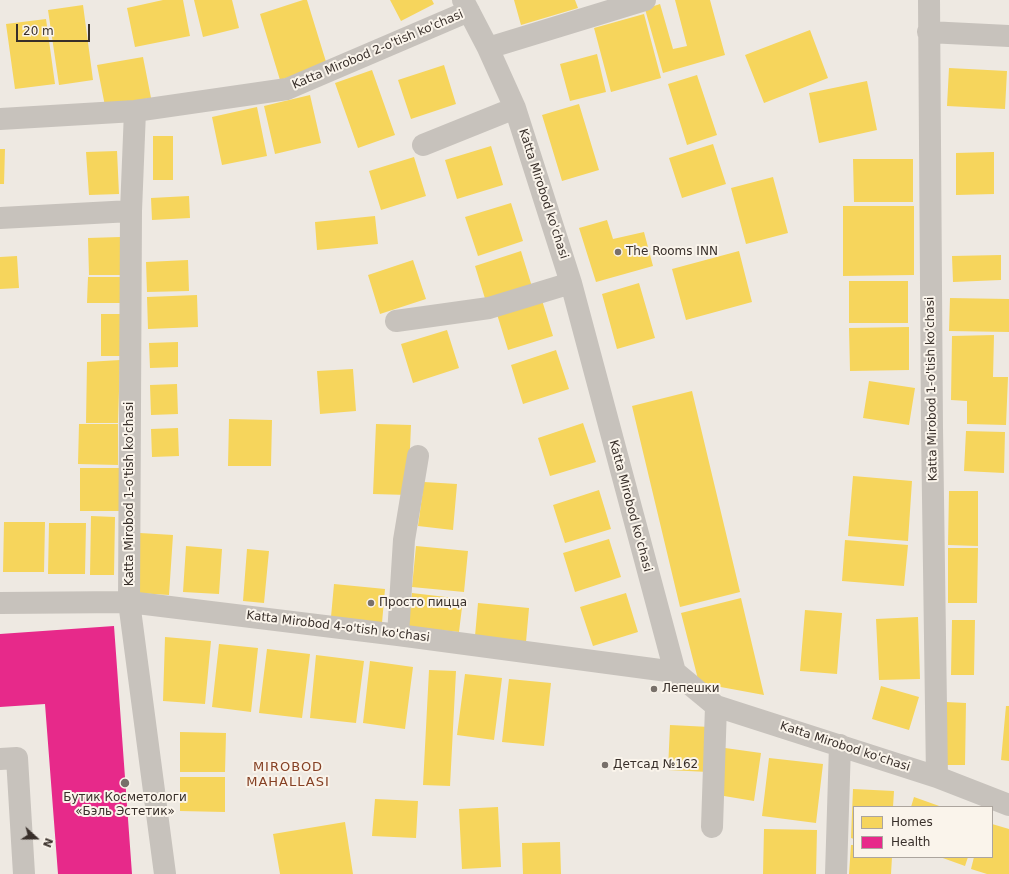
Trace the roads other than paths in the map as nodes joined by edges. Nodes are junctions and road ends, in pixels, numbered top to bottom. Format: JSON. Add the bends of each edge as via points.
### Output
{"nodes":[{"id":1,"x":645,"y":0,"type":"edge"},
{"id":2,"x":928,"y":0,"type":"edge"},
{"id":3,"x":466,"y":5,"type":"edge"},
{"id":4,"x":928,"y":32,"type":"junction"},
{"id":5,"x":1009,"y":36,"type":"edge"},
{"id":6,"x":488,"y":48,"type":"junction"},
{"id":7,"x":515,"y":108,"type":"junction"},
{"id":8,"x":135,"y":111,"type":"junction"},
{"id":9,"x":0,"y":119,"type":"edge"},
{"id":10,"x":422,"y":145,"type":"dead end"},
{"id":11,"x":131,"y":211,"type":"junction"},
{"id":12,"x":0,"y":218,"type":"edge"},
{"id":13,"x":571,"y":283,"type":"junction"},
{"id":14,"x":396,"y":321,"type":"dead end"},
{"id":15,"x":418,"y":456,"type":"dead end"},
{"id":16,"x":129,"y":602,"type":"junction"},
{"id":17,"x":0,"y":603,"type":"edge"},
{"id":18,"x":398,"y":635,"type":"junction"},
{"id":19,"x":675,"y":672,"type":"junction"},
{"id":20,"x":716,"y":706,"type":"junction"},
{"id":21,"x":840,"y":745,"type":"junction"},
{"id":22,"x":0,"y":759,"type":"edge"},
{"id":23,"x":936,"y":777,"type":"junction"},
{"id":24,"x":1009,"y":805,"type":"edge"},
{"id":25,"x":712,"y":827,"type":"dead end"},
{"id":26,"x":24,"y":874,"type":"edge"},
{"id":27,"x":165,"y":874,"type":"edge"},
{"id":28,"x":836,"y":874,"type":"edge"}],
"edges":[{"from":1,"to":6,"type":"street"},
{"from":2,"to":4,"type":"street","name":"Katta Mirobod 1-o'tish ko'chasi"},
{"from":3,"to":6,"type":"street","name":"Katta Mirobod ko'chasi"},
{"from":3,"to":8,"type":"street","name":"Katta Mirobod 2-o'tish ko'chasi","via":[[287,89]]},
{"from":4,"to":5,"type":"street"},
{"from":4,"to":23,"type":"street","name":"Katta Mirobod 1-o'tish ko'chasi"},
{"from":6,"to":7,"type":"street","name":"Katta Mirobod ko'chasi"},
{"from":7,"to":10,"type":"street"},
{"from":7,"to":13,"type":"street","name":"Katta Mirobod ko'chasi"},
{"from":8,"to":9,"type":"street","name":"Katta Mirobod 2-o'tish ko'chasi"},
{"from":8,"to":11,"type":"street","name":"Katta Mirobod 1-o'tish ko'chasi"},
{"from":11,"to":12,"type":"street"},
{"from":11,"to":16,"type":"street","name":"Katta Mirobod 1-o'tish ko'chasi"},
{"from":13,"to":14,"type":"street","via":[[489,308]]},
{"from":13,"to":19,"type":"street","name":"Katta Mirobod ko'chasi"},
{"from":15,"to":18,"type":"street","via":[[404,540]]},
{"from":16,"to":17,"type":"street","name":"Katta Mirobod 4-o'tish ko'chasi"},
{"from":16,"to":18,"type":"street","name":"Katta Mirobod 4-o'tish ko'chasi"},
{"from":16,"to":27,"type":"street","name":"Katta Mirobod 1-o'tish ko'chasi"},
{"from":18,"to":19,"type":"street","name":"Katta Mirobod 4-o'tish ko'chasi"},
{"from":19,"to":20,"type":"street","name":"Katta Mirobod ko'chasi"},
{"from":20,"to":21,"type":"street","name":"Katta Mirobod ko'chasi"},
{"from":20,"to":25,"type":"street"},
{"from":21,"to":23,"type":"street","name":"Katta Mirobod ko'chasi"},
{"from":21,"to":28,"type":"street"},
{"from":22,"to":26,"type":"street","via":[[17,758]]},
{"from":23,"to":24,"type":"street","name":"Katta Mirobod ko'chasi"}]}
